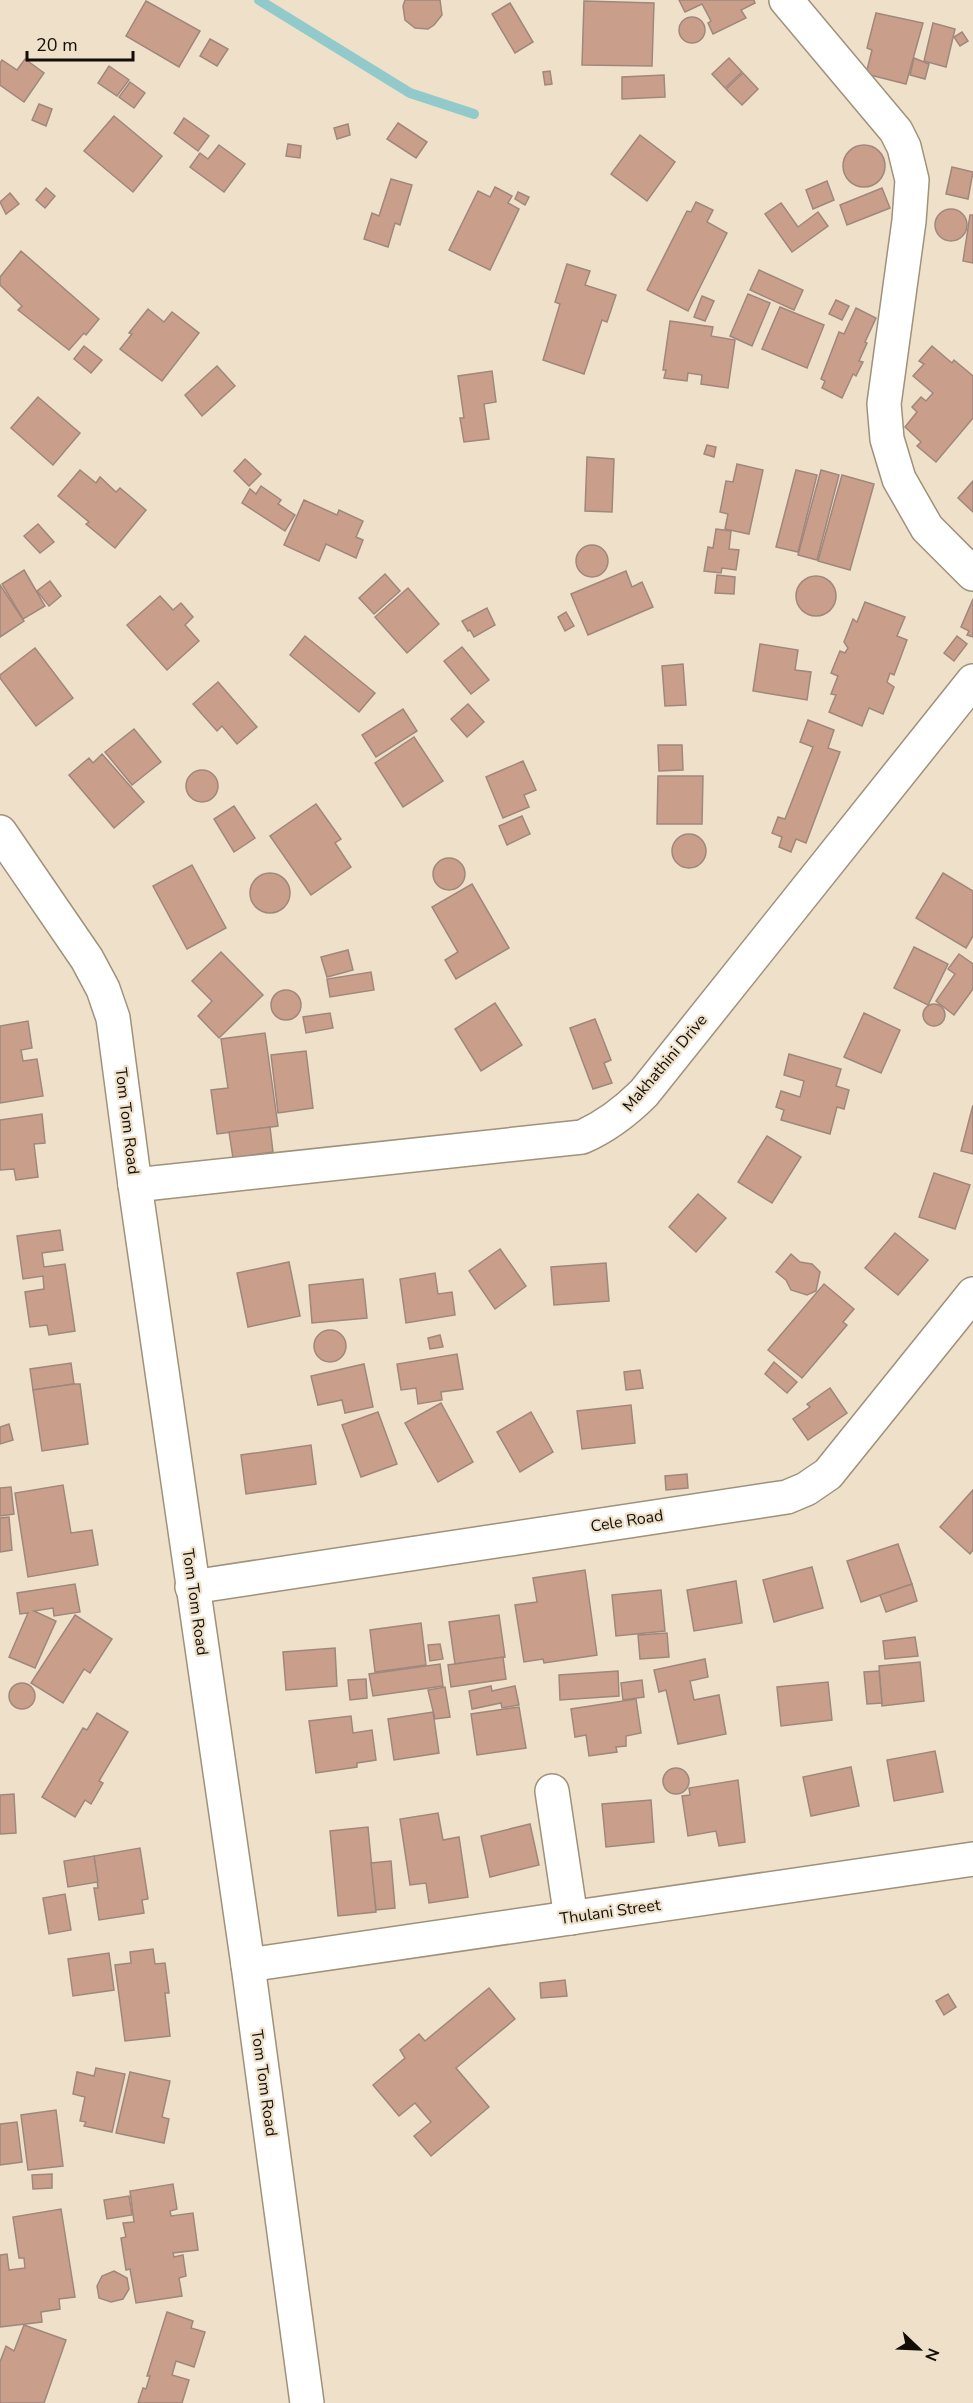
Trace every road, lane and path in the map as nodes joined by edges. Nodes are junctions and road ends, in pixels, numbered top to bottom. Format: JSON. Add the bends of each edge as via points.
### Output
{"nodes":[{"id":1,"x":786,"y":0,"type":"edge"},
{"id":2,"x":973,"y":574,"type":"edge"},
{"id":3,"x":973,"y":681,"type":"edge"},
{"id":4,"x":0,"y":832,"type":"edge"},
{"id":5,"x":135,"y":1185,"type":"junction"},
{"id":6,"x":973,"y":1294,"type":"edge"},
{"id":7,"x":192,"y":1587,"type":"junction"},
{"id":8,"x":552,"y":1791,"type":"dead end"},
{"id":9,"x":973,"y":1859,"type":"edge"},
{"id":10,"x":571,"y":1918,"type":"junction"},
{"id":11,"x":248,"y":1965,"type":"junction"},
{"id":12,"x":307,"y":2403,"type":"edge"}],
"edges":[{"from":1,"to":2,"type":"street","via":[[896,131],[904,147],[912,180],[884,404],[887,439],[899,479],[927,528]]},
{"from":3,"to":5,"type":"street","name":"Makhathini Drive","via":[[644,1093],[605,1127],[582,1137]]},
{"from":4,"to":5,"type":"street","name":"Tom Tom Road","via":[[87,959],[103,989],[113,1018]]},
{"from":5,"to":7,"type":"street","name":"Tom Tom Road"},
{"from":6,"to":7,"type":"street","name":"Cele Road","via":[[828,1474],[787,1497]]},
{"from":7,"to":11,"type":"street","name":"Tom Tom Road"},
{"from":8,"to":10,"type":"street"},
{"from":9,"to":10,"type":"street","name":"Thulani Street"},
{"from":10,"to":11,"type":"street","name":"Thulani Street"},
{"from":11,"to":12,"type":"street","name":"Tom Tom Road"}]}
